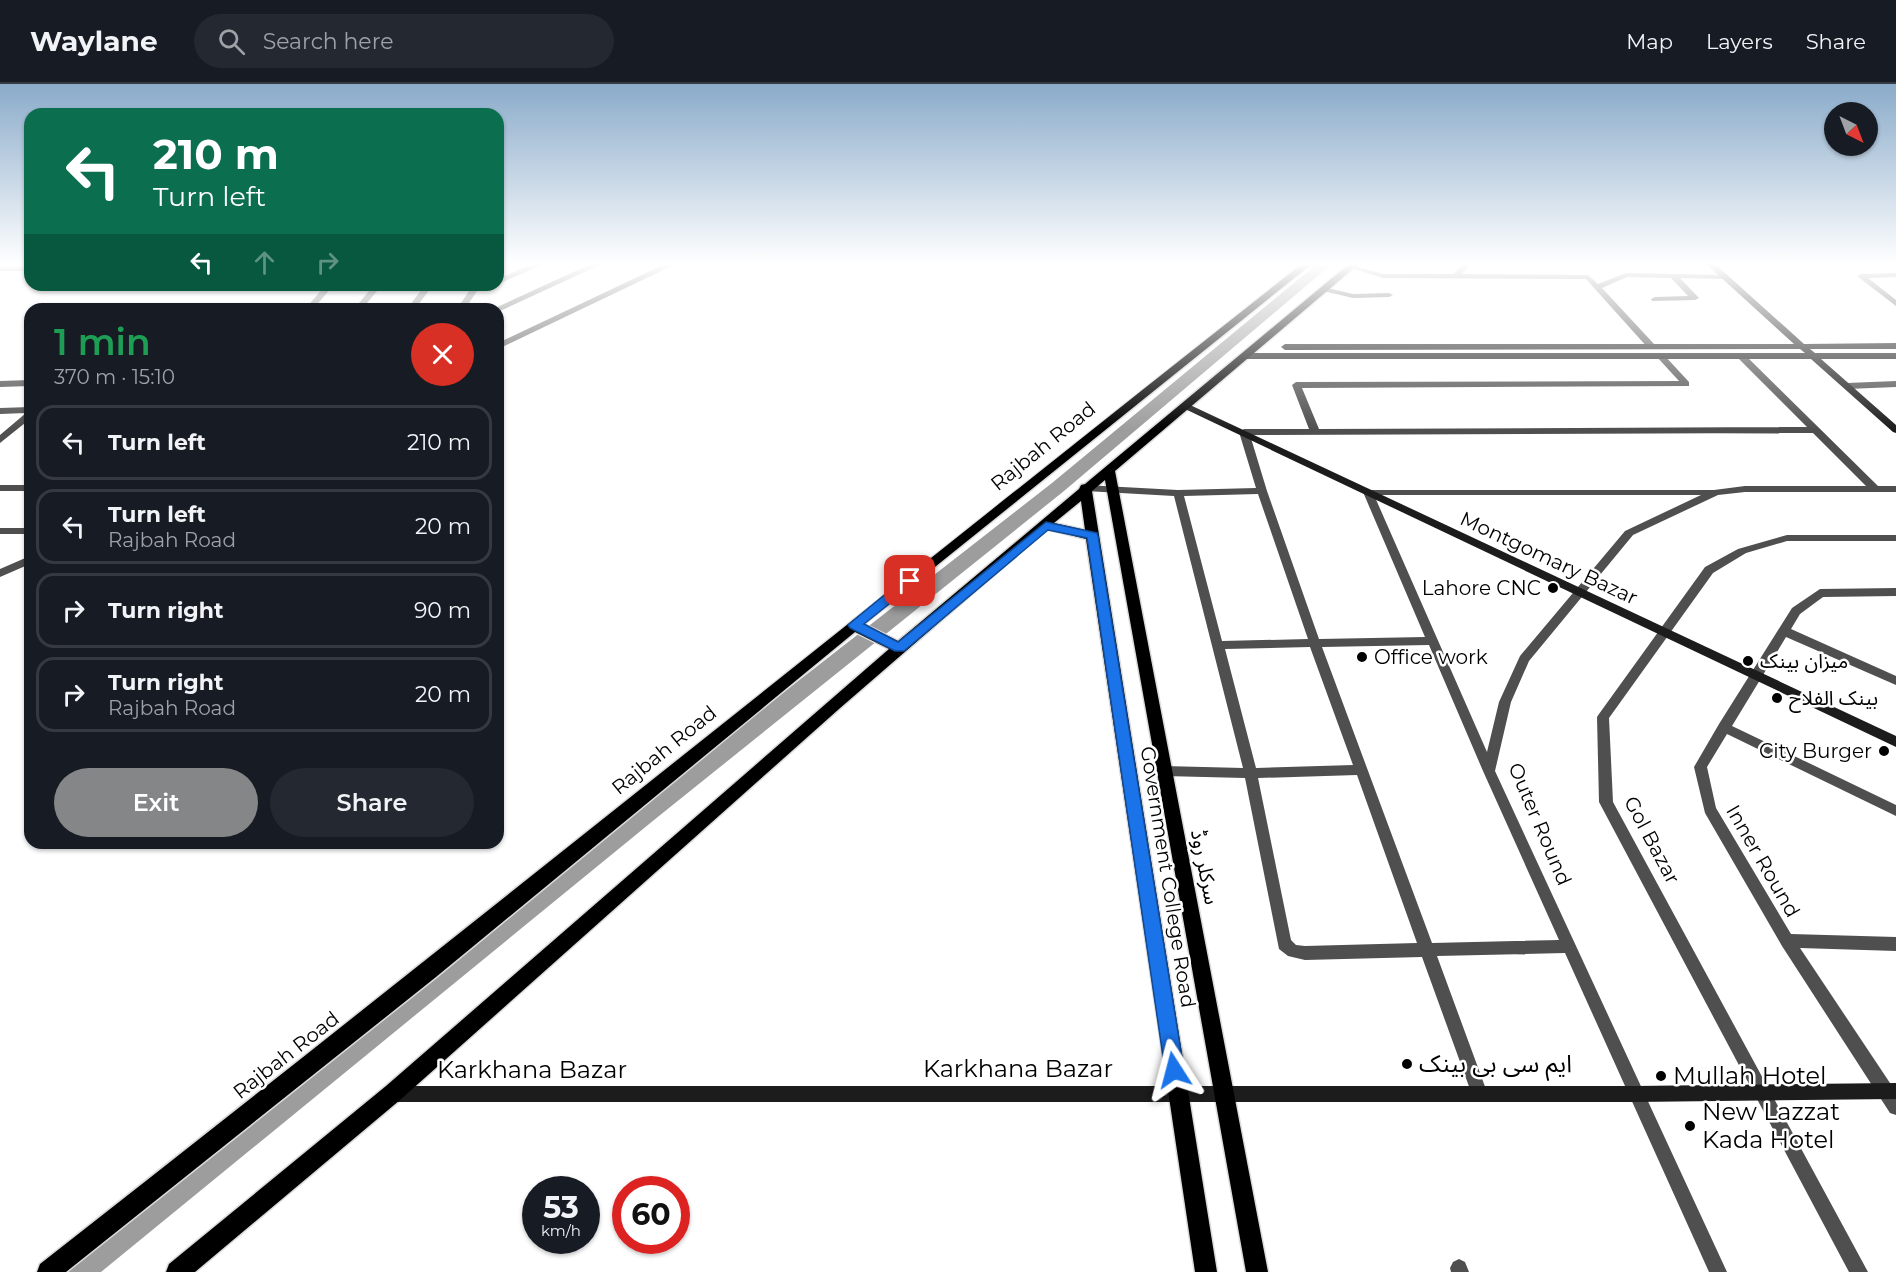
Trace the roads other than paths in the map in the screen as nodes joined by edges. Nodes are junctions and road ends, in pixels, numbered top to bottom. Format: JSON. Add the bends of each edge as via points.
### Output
{"nodes":[{"id":1,"x":556,"y":318,"type":"edge"},
{"id":2,"x":1240,"y":318,"type":"edge"},
{"id":3,"x":1290,"y":318,"type":"edge"},
{"id":4,"x":1626,"y":318,"type":"edge"},
{"id":5,"x":1771,"y":318,"type":"edge"},
{"id":6,"x":504,"y":343,"type":"edge"},
{"id":7,"x":1651,"y":346,"type":"junction"},
{"id":8,"x":1896,"y":346,"type":"edge"},
{"id":9,"x":1804,"y":347,"type":"junction"},
{"id":10,"x":1251,"y":351,"type":"junction"},
{"id":11,"x":1814,"y":355,"type":"junction"},
{"id":12,"x":1742,"y":356,"type":"junction"},
{"id":13,"x":1896,"y":356,"type":"edge"},
{"id":14,"x":1661,"y":357,"type":"junction"},
{"id":15,"x":24,"y":383,"type":"edge"},
{"id":16,"x":0,"y":384,"type":"edge"},
{"id":17,"x":1896,"y":384,"type":"edge"},
{"id":18,"x":1847,"y":386,"type":"junction"},
{"id":19,"x":1188,"y":407,"type":"junction"},
{"id":20,"x":0,"y":411,"type":"edge"},
{"id":21,"x":24,"y":412,"type":"edge"},
{"id":22,"x":24,"y":418,"type":"edge"},
{"id":23,"x":1895,"y":429,"type":"edge"},
{"id":24,"x":1817,"y":430,"type":"junction"},
{"id":25,"x":1315,"y":431,"type":"junction"},
{"id":26,"x":1244,"y":432,"type":"junction"},
{"id":27,"x":0,"y":440,"type":"edge"},
{"id":28,"x":1109,"y":470,"type":"junction"},
{"id":29,"x":0,"y":488,"type":"edge"},
{"id":30,"x":24,"y":488,"type":"edge"},
{"id":31,"x":1085,"y":488,"type":"junction"},
{"id":32,"x":1896,"y":489,"type":"edge"},
{"id":33,"x":1876,"y":490,"type":"junction"},
{"id":34,"x":1113,"y":491,"type":"junction"},
{"id":35,"x":1262,"y":491,"type":"junction"},
{"id":36,"x":1368,"y":492,"type":"junction"},
{"id":37,"x":1716,"y":492,"type":"junction"},
{"id":38,"x":1178,"y":493,"type":"junction"},
{"id":39,"x":1046,"y":525,"type":"junction"},
{"id":40,"x":0,"y":531,"type":"edge"},
{"id":41,"x":24,"y":531,"type":"edge"},
{"id":42,"x":1092,"y":536,"type":"junction"},
{"id":43,"x":1896,"y":538,"type":"edge"},
{"id":44,"x":24,"y":562,"type":"edge"},
{"id":45,"x":1,"y":572,"type":"edge"},
{"id":46,"x":1896,"y":592,"type":"edge"},
{"id":47,"x":1581,"y":593,"type":"junction"},
{"id":48,"x":857,"y":626,"type":"junction"},
{"id":49,"x":1784,"y":631,"type":"junction"},
{"id":50,"x":1664,"y":632,"type":"junction"},
{"id":51,"x":1433,"y":641,"type":"junction"},
{"id":52,"x":1315,"y":644,"type":"junction"},
{"id":53,"x":1218,"y":645,"type":"junction"},
{"id":54,"x":895,"y":646,"type":"junction"},
{"id":55,"x":1755,"y":675,"type":"junction"},
{"id":56,"x":1896,"y":681,"type":"edge"},
{"id":57,"x":1723,"y":727,"type":"junction"},
{"id":58,"x":1896,"y":742,"type":"edge"},
{"id":59,"x":1361,"y":770,"type":"junction"},
{"id":60,"x":1164,"y":771,"type":"junction"},
{"id":61,"x":1490,"y":771,"type":"junction"},
{"id":62,"x":1251,"y":773,"type":"junction"},
{"id":63,"x":1896,"y":811,"type":"edge"},
{"id":64,"x":1787,"y":942,"type":"junction"},
{"id":65,"x":1896,"y":944,"type":"edge"},
{"id":66,"x":1570,"y":946,"type":"junction"},
{"id":67,"x":1426,"y":950,"type":"junction"},
{"id":68,"x":1761,"y":1091,"type":"junction"},
{"id":69,"x":1891,"y":1091,"type":"edge"},
{"id":70,"x":1479,"y":1092,"type":"junction"},
{"id":71,"x":1178,"y":1093,"type":"junction"},
{"id":72,"x":1225,"y":1093,"type":"junction"},
{"id":73,"x":392,"y":1094,"type":"junction"},
{"id":74,"x":1636,"y":1094,"type":"junction"},
{"id":75,"x":1896,"y":1107,"type":"edge"},
{"id":76,"x":48,"y":1272,"type":"edge"},
{"id":77,"x":177,"y":1272,"type":"edge"},
{"id":78,"x":1206,"y":1272,"type":"edge"},
{"id":79,"x":1257,"y":1272,"type":"edge"},
{"id":80,"x":1718,"y":1272,"type":"edge"},
{"id":81,"x":1859,"y":1272,"type":"edge"}],
"edges":[{"from":1,"to":6,"type":"street"},
{"from":2,"to":48,"type":"main road","name":"Rajbah Road"},
{"from":3,"to":10,"type":"main road"},
{"from":4,"to":7,"type":"street"},
{"from":5,"to":9,"type":"street"},
{"from":7,"to":9,"type":"street"},
{"from":7,"to":10,"type":"street"},
{"from":8,"to":9,"type":"street"},
{"from":9,"to":11,"type":"street"},
{"from":10,"to":14,"type":"street"},
{"from":10,"to":19,"type":"main road"},
{"from":11,"to":12,"type":"street"},
{"from":11,"to":13,"type":"street"},
{"from":11,"to":18,"type":"street"},
{"from":12,"to":14,"type":"street"},
{"from":12,"to":24,"type":"street"},
{"from":14,"to":25,"type":"street","via":[[1686,384],[1296,385]]},
{"from":15,"to":16,"type":"street"},
{"from":17,"to":18,"type":"street"},
{"from":18,"to":23,"type":"street"},
{"from":19,"to":26,"type":"street","name":"Montgomary Bazar"},
{"from":19,"to":28,"type":"main road"},
{"from":20,"to":21,"type":"street"},
{"from":22,"to":27,"type":"street"},
{"from":24,"to":25,"type":"street"},
{"from":24,"to":33,"type":"street"},
{"from":25,"to":26,"type":"street"},
{"from":26,"to":35,"type":"street"},
{"from":26,"to":36,"type":"street","name":"Montgomary Bazar"},
{"from":28,"to":31,"type":"main road"},
{"from":28,"to":34,"type":"main road","name":"سرکلر روڈ"},
{"from":29,"to":30,"type":"street"},
{"from":31,"to":34,"type":"street"},
{"from":31,"to":39,"type":"main road"},
{"from":31,"to":42,"type":"main road","name":"Government College Road"},
{"from":32,"to":33,"type":"street","name":"Outer Round"},
{"from":33,"to":37,"type":"street","name":"Outer Round"},
{"from":34,"to":38,"type":"street"},
{"from":34,"to":60,"type":"main road","name":"سرکلر روڈ"},
{"from":35,"to":38,"type":"street"},
{"from":35,"to":52,"type":"street"},
{"from":36,"to":37,"type":"street"},
{"from":36,"to":47,"type":"street","name":"Montgomary Bazar"},
{"from":36,"to":51,"type":"street"},
{"from":37,"to":47,"type":"street","name":"Outer Round","via":[[1629,533]]},
{"from":38,"to":53,"type":"street"},
{"from":39,"to":42,"type":"main road"},
{"from":39,"to":54,"type":"main road"},
{"from":40,"to":41,"type":"street"},
{"from":42,"to":71,"type":"main road","name":"Government College Road"},
{"from":43,"to":50,"type":"street","name":"Gol Bazar","via":[[1787,538],[1742,551],[1709,570]]},
{"from":44,"to":45,"type":"street"},
{"from":46,"to":49,"type":"street","name":"Inner Round","via":[[1820,593],[1796,611]]},
{"from":47,"to":50,"type":"street","name":"Montgomary Bazar"},
{"from":47,"to":61,"type":"street","name":"Outer Round","via":[[1524,659],[1504,702]]},
{"from":48,"to":54,"type":"main road"},
{"from":48,"to":76,"type":"main road","name":"Rajbah Road"},
{"from":49,"to":55,"type":"street","name":"Inner Round"},
{"from":49,"to":56,"type":"street"},
{"from":50,"to":55,"type":"street","name":"Montgomary Bazar"},
{"from":50,"to":68,"type":"street","name":"Gol Bazar","via":[[1603,717],[1606,802]]},
{"from":51,"to":52,"type":"street"},
{"from":51,"to":61,"type":"street"},
{"from":52,"to":53,"type":"street"},
{"from":52,"to":59,"type":"street"},
{"from":53,"to":62,"type":"street"},
{"from":54,"to":73,"type":"main road"},
{"from":55,"to":57,"type":"street","name":"Inner Round"},
{"from":55,"to":58,"type":"street","name":"Montgomary Bazar"},
{"from":57,"to":63,"type":"street"},
{"from":57,"to":64,"type":"street","name":"Inner Round","via":[[1700,766],[1710,809]]},
{"from":59,"to":62,"type":"street"},
{"from":59,"to":67,"type":"street"},
{"from":60,"to":62,"type":"street"},
{"from":60,"to":72,"type":"main road","name":"سرکلر روڈ"},
{"from":61,"to":66,"type":"street","name":"Outer Round"},
{"from":62,"to":67,"type":"street","via":[[1284,944],[1305,953]]},
{"from":64,"to":65,"type":"street"},
{"from":64,"to":69,"type":"street","name":"Inner Round"},
{"from":66,"to":67,"type":"street"},
{"from":66,"to":74,"type":"street","name":"Outer Round"},
{"from":67,"to":70,"type":"street"},
{"from":68,"to":69,"type":"street","name":"Karkhana Bazar"},
{"from":68,"to":74,"type":"street","name":"Karkhana Bazar"},
{"from":68,"to":81,"type":"street","name":"Gol Bazar"},
{"from":69,"to":75,"type":"street","name":"Inner Round"},
{"from":70,"to":72,"type":"street","name":"Karkhana Bazar"},
{"from":70,"to":74,"type":"street","name":"Karkhana Bazar"},
{"from":71,"to":72,"type":"street","name":"Karkhana Bazar"},
{"from":71,"to":73,"type":"street","name":"Karkhana Bazar"},
{"from":71,"to":78,"type":"main road","name":"Government College Road"},
{"from":72,"to":79,"type":"main road","name":"سرکلر روڈ"},
{"from":73,"to":77,"type":"main road"},
{"from":74,"to":80,"type":"street","name":"Outer Round"}]}
